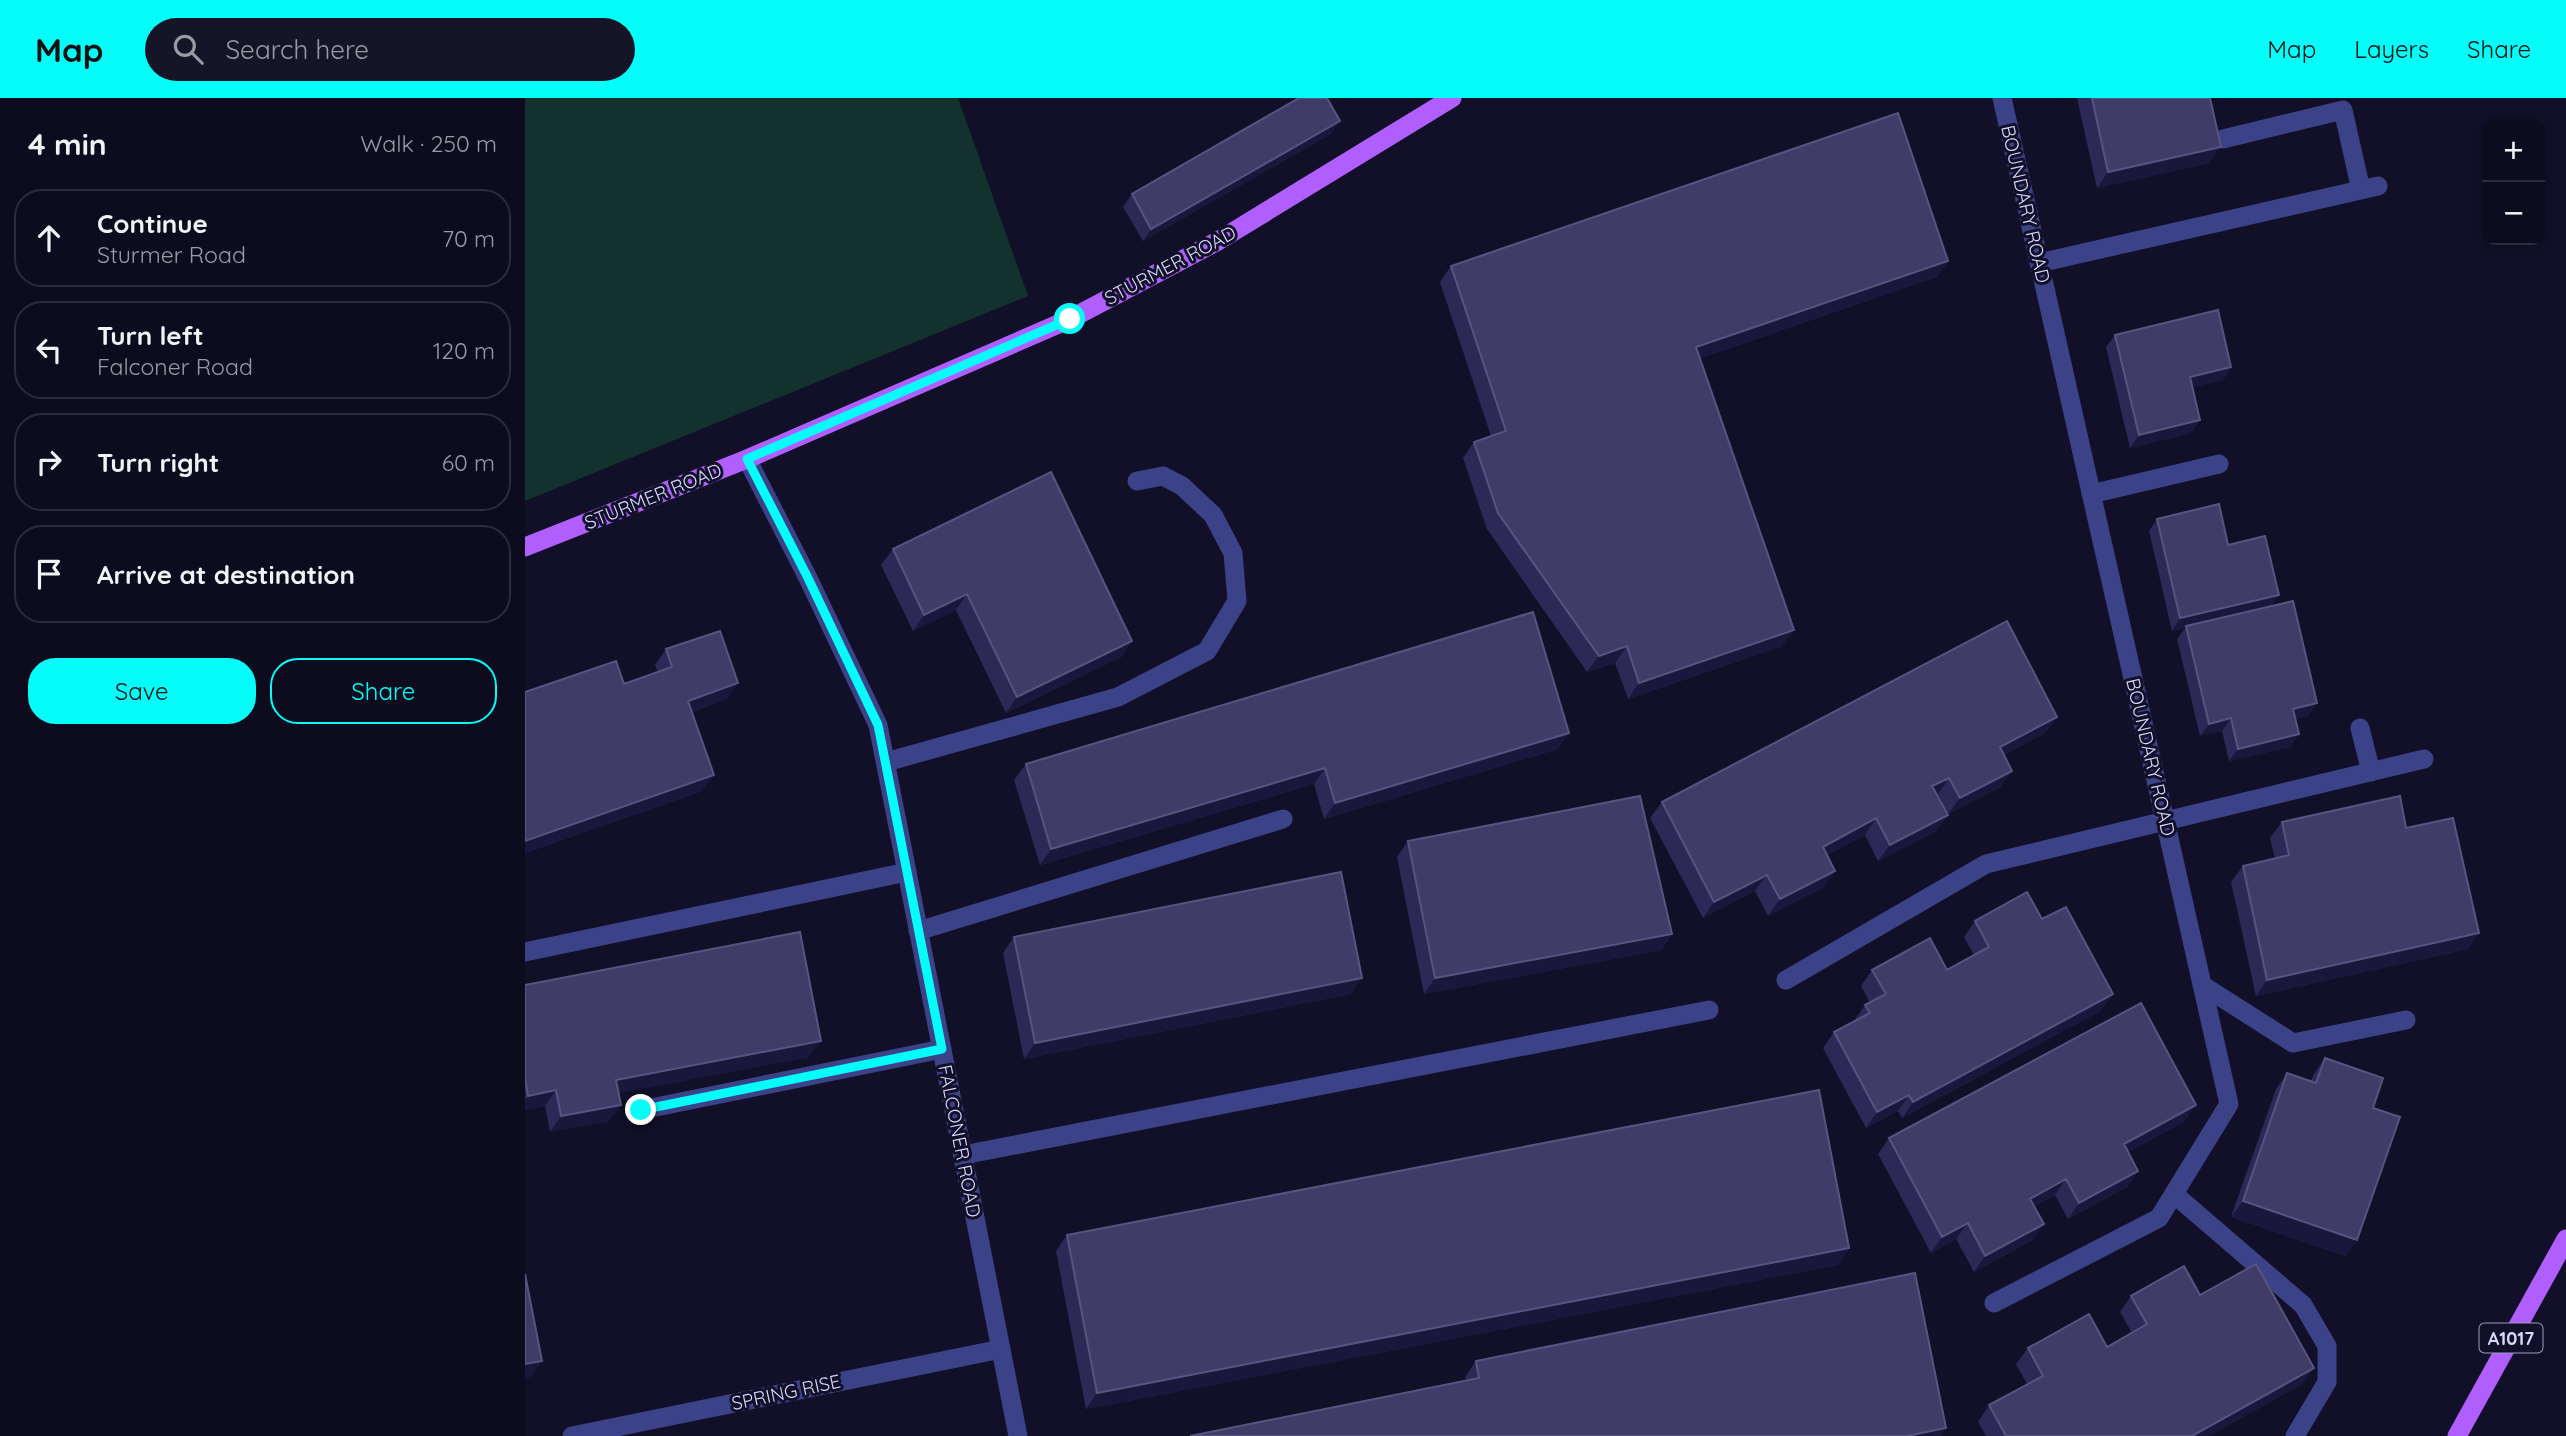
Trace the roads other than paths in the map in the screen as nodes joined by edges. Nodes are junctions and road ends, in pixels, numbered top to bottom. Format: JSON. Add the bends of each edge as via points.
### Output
{"nodes":[{"id":1,"x":2002,"y":98,"type":"edge"},
{"id":2,"x":1449,"y":99,"type":"edge"},
{"id":3,"x":2223,"y":139,"type":"dead end"},
{"id":4,"x":2039,"y":263,"type":"junction"},
{"id":5,"x":747,"y":459,"type":"junction"},
{"id":6,"x":2220,"y":464,"type":"dead end"},
{"id":7,"x":1137,"y":481,"type":"dead end"},
{"id":8,"x":2091,"y":494,"type":"junction"},
{"id":9,"x":525,"y":547,"type":"edge"},
{"id":10,"x":2360,"y":728,"type":"dead end"},
{"id":11,"x":2424,"y":760,"type":"dead end"},
{"id":12,"x":885,"y":762,"type":"junction"},
{"id":13,"x":2371,"y":772,"type":"junction"},
{"id":14,"x":1283,"y":819,"type":"dead end"},
{"id":15,"x":2165,"y":820,"type":"junction"},
{"id":16,"x":907,"y":872,"type":"junction"},
{"id":17,"x":919,"y":931,"type":"junction"},
{"id":18,"x":525,"y":952,"type":"edge"},
{"id":19,"x":1786,"y":980,"type":"dead end"},
{"id":20,"x":2202,"y":985,"type":"junction"},
{"id":21,"x":1709,"y":1010,"type":"dead end"},
{"id":22,"x":2406,"y":1020,"type":"dead end"},
{"id":23,"x":942,"y":1049,"type":"junction"},
{"id":24,"x":641,"y":1110,"type":"dead end"},
{"id":25,"x":963,"y":1155,"type":"junction"},
{"id":26,"x":2174,"y":1194,"type":"junction"},
{"id":27,"x":2566,"y":1239,"type":"edge"},
{"id":28,"x":1994,"y":1303,"type":"dead end"},
{"id":29,"x":1001,"y":1349,"type":"junction"},
{"id":30,"x":572,"y":1436,"type":"edge"},
{"id":31,"x":1018,"y":1436,"type":"edge"},
{"id":32,"x":2295,"y":1436,"type":"edge"},
{"id":33,"x":2457,"y":1436,"type":"edge"}],
"edges":[{"from":1,"to":4,"type":"street","name":"BOUNDARY ROAD"},
{"from":2,"to":5,"type":"main road","name":"STURMER ROAD","via":[[1218,241],[1070,319]]},
{"from":3,"to":4,"type":"street","via":[[2343,110],[2370,188]]},
{"from":4,"to":8,"type":"street","name":"BOUNDARY ROAD"},
{"from":5,"to":9,"type":"main road","name":"STURMER ROAD"},
{"from":5,"to":12,"type":"street","name":"FALCONER ROAD","via":[[878,725]]},
{"from":6,"to":8,"type":"street"},
{"from":7,"to":12,"type":"street","via":[[1163,476],[1182,486],[1213,515],[1233,552],[1237,601],[1207,651],[1118,698]]},
{"from":8,"to":15,"type":"street","name":"BOUNDARY ROAD"},
{"from":10,"to":13,"type":"street"},
{"from":11,"to":13,"type":"street"},
{"from":12,"to":16,"type":"street","name":"FALCONER ROAD"},
{"from":13,"to":15,"type":"street"},
{"from":14,"to":17,"type":"street"},
{"from":15,"to":19,"type":"street","via":[[1986,864]]},
{"from":15,"to":20,"type":"street","name":"BOUNDARY ROAD"},
{"from":16,"to":17,"type":"street","name":"FALCONER ROAD"},
{"from":16,"to":18,"type":"street"},
{"from":17,"to":23,"type":"street","name":"FALCONER ROAD"},
{"from":20,"to":22,"type":"street","via":[[2293,1043]]},
{"from":20,"to":26,"type":"street","name":"BOUNDARY ROAD","via":[[2229,1104]]},
{"from":21,"to":25,"type":"street"},
{"from":23,"to":24,"type":"street"},
{"from":23,"to":25,"type":"street","name":"FALCONER ROAD"},
{"from":25,"to":29,"type":"street","name":"FALCONER ROAD"},
{"from":26,"to":28,"type":"street","name":"BOUNDARY ROAD","via":[[2159,1218]]},
{"from":26,"to":32,"type":"street","via":[[2303,1305],[2327,1346],[2327,1382]]},
{"from":27,"to":33,"type":"main road","number":"A1017"},
{"from":29,"to":30,"type":"street","name":"SPRING RISE"},
{"from":29,"to":31,"type":"street","name":"FALCONER ROAD"}]}
